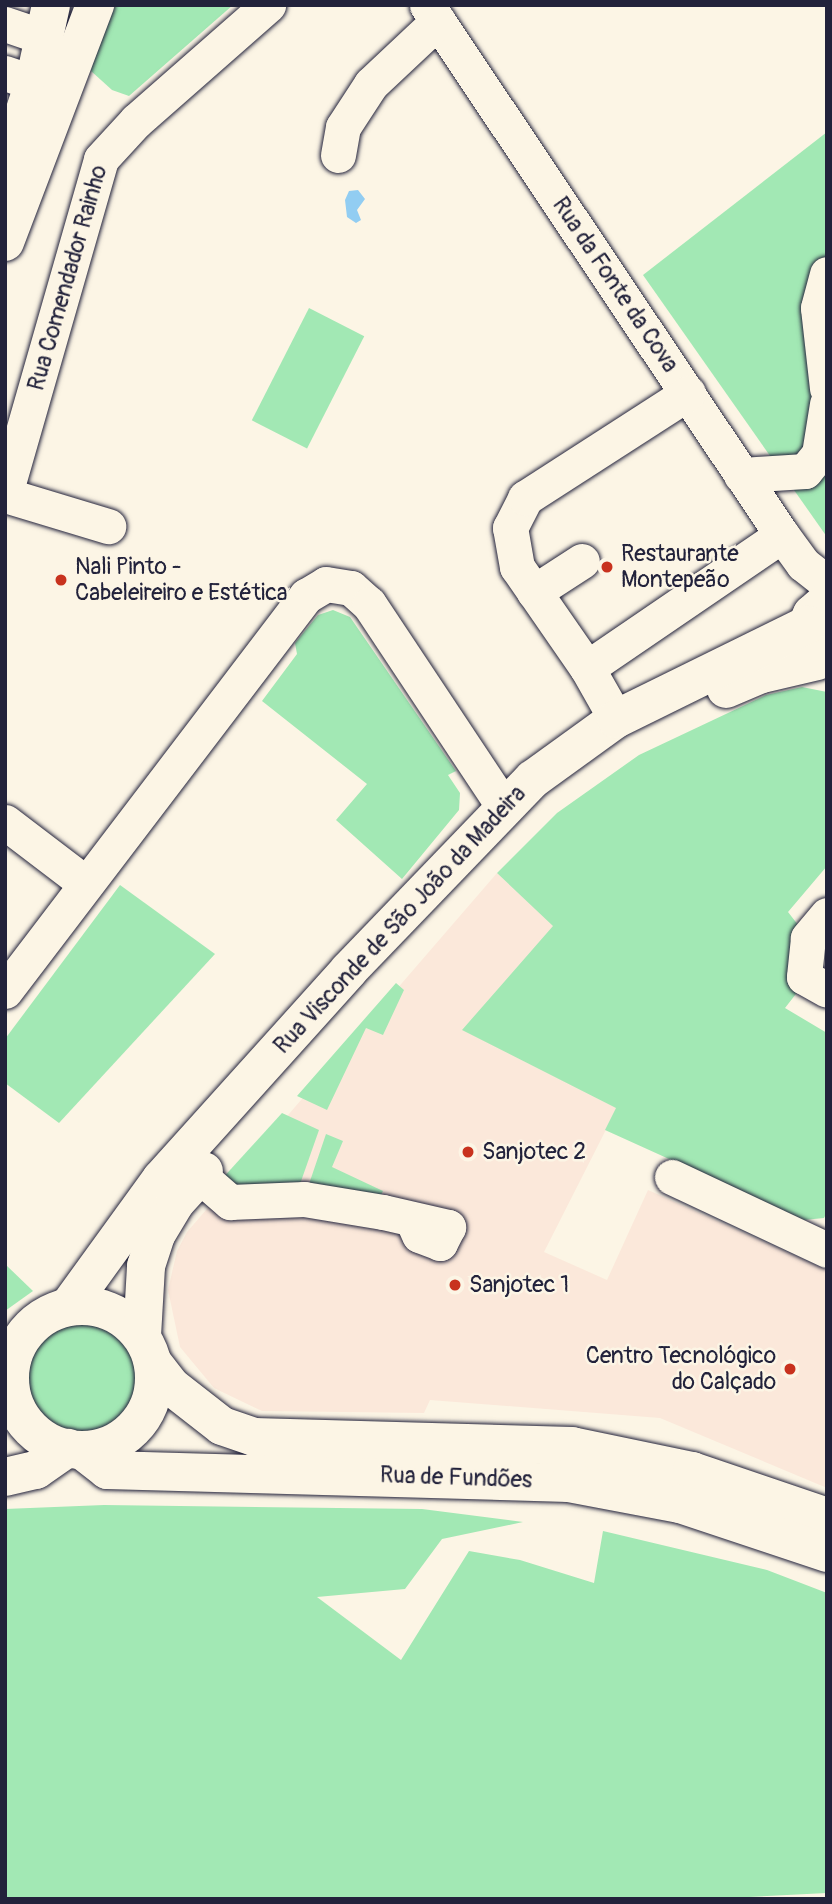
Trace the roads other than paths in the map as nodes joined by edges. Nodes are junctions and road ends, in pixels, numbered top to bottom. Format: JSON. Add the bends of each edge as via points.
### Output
{"nodes":[{"id":1,"x":95,"y":5,"type":"edge"},
{"id":2,"x":268,"y":5,"type":"edge"},
{"id":3,"x":433,"y":13,"type":"edge"},
{"id":4,"x":48,"y":21,"type":"edge"},
{"id":5,"x":5,"y":24,"type":"edge"},
{"id":6,"x":20,"y":78,"type":"edge"},
{"id":7,"x":338,"y":155,"type":"dead end"},
{"id":8,"x":5,"y":170,"type":"edge"},
{"id":9,"x":5,"y":242,"type":"edge"},
{"id":10,"x":827,"y":274,"type":"edge"},
{"id":11,"x":827,"y":388,"type":"edge"},
{"id":12,"x":688,"y":393,"type":"junction"},
{"id":13,"x":827,"y":404,"type":"edge"},
{"id":14,"x":823,"y":456,"type":"edge"},
{"id":15,"x":741,"y":475,"type":"junction"},
{"id":16,"x":5,"y":494,"type":"edge"},
{"id":17,"x":108,"y":526,"type":"dead end"},
{"id":18,"x":782,"y":535,"type":"junction"},
{"id":19,"x":582,"y":561,"type":"dead end"},
{"id":20,"x":534,"y":593,"type":"junction"},
{"id":21,"x":815,"y":597,"type":"edge"},
{"id":22,"x":822,"y":664,"type":"edge"},
{"id":23,"x":587,"y":668,"type":"junction"},
{"id":24,"x":616,"y":719,"type":"junction"},
{"id":25,"x":503,"y":806,"type":"junction"},
{"id":26,"x":5,"y":821,"type":"edge"},
{"id":27,"x":85,"y":883,"type":"junction"},
{"id":28,"x":827,"y":915,"type":"edge"},
{"id":29,"x":815,"y":983,"type":"edge"},
{"id":30,"x":5,"y":991,"type":"edge"},
{"id":31,"x":200,"y":1176,"type":"junction"},
{"id":32,"x":673,"y":1177,"type":"dead end"},
{"id":33,"x":412,"y":1219,"type":"dead end"},
{"id":34,"x":826,"y":1248,"type":"edge"},
{"id":35,"x":69,"y":1306,"type":"junction"},
{"id":36,"x":15,"y":1339,"type":"edge"},
{"id":37,"x":147,"y":1350,"type":"junction"},
{"id":38,"x":75,"y":1449,"type":"junction"},
{"id":39,"x":5,"y":1476,"type":"edge"},
{"id":40,"x":827,"y":1517,"type":"edge"},
{"id":41,"x":827,"y":1553,"type":"edge"}],
"edges":[{"from":1,"to":9,"type":"main road"},
{"from":2,"to":16,"type":"street","name":"Rua Comendador Rainho","via":[[136,121],[102,159]]},
{"from":3,"to":7,"type":"street","via":[[371,84],[343,127]]},
{"from":3,"to":12,"type":"street","name":"Rua da Fonte da Cova"},
{"from":4,"to":5,"type":"street"},
{"from":4,"to":6,"type":"main road"},
{"from":6,"to":8,"type":"main road"},
{"from":10,"to":11,"type":"street","via":[[818,307]]},
{"from":12,"to":15,"type":"street","name":"Rua da Fonte da Cova"},
{"from":12,"to":20,"type":"street","via":[[525,498],[510,528],[517,567]]},
{"from":13,"to":14,"type":"street"},
{"from":14,"to":15,"type":"street","via":[[805,471]]},
{"from":15,"to":18,"type":"street","name":"Rua da Fonte da Cova"},
{"from":16,"to":17,"type":"street"},
{"from":18,"to":21,"type":"street","name":"Rua da Fonte da Cova"},
{"from":18,"to":23,"type":"street"},
{"from":19,"to":20,"type":"street"},
{"from":20,"to":23,"type":"street"},
{"from":21,"to":22,"type":"main road","name":"Rua Visconde de São João da Madeira","via":[[810,651]]},
{"from":21,"to":24,"type":"main road","name":"Rua Visconde de São João da Madeira"},
{"from":22,"to":31,"type":"main road","name":"Rua Visconde de São João da Madeira","via":[[762,674],[681,708],[627,736],[546,797]]},
{"from":23,"to":24,"type":"street"},
{"from":24,"to":25,"type":"main road","name":"Rua Visconde de São João da Madeira"},
{"from":25,"to":27,"type":"street","via":[[369,604],[351,588],[326,584],[306,596]]},
{"from":25,"to":35,"type":"main road","name":"Rua Visconde de São João da Madeira","via":[[161,1179]]},
{"from":26,"to":27,"type":"street"},
{"from":27,"to":30,"type":"street"},
{"from":28,"to":29,"type":"street","via":[[808,938]]},
{"from":31,"to":33,"type":"street","via":[[230,1202],[303,1199]]},
{"from":31,"to":37,"type":"main road","name":"Rua Visconde de São João da Madeira","via":[[175,1203],[156,1235],[146,1266]]},
{"from":32,"to":34,"type":"street"},
{"from":35,"to":36,"type":"main road","name":"Rua Visconde de São João da Madeira","via":[[52,1311]]},
{"from":35,"to":37,"type":"main road","via":[[110,1311]]},
{"from":36,"to":38,"type":"main road","name":"Rua Visconde de São João da Madeira","via":[[9,1376],[12,1399],[23,1420],[39,1436]]},
{"from":37,"to":38,"type":"main road","name":"Rua Visconde de São João da Madeira","via":[[152,1395],[139,1424],[104,1447]]},
{"from":37,"to":40,"type":"main road","name":"Rua de Fundões","via":[[173,1387],[222,1426],[254,1437],[572,1446],[692,1471]]},
{"from":38,"to":39,"type":"main road","name":"Rua Visconde de São João da Madeira","via":[[36,1471]]},
{"from":38,"to":41,"type":"main road","name":"Rua de Fundões","via":[[107,1470],[569,1483],[680,1504]]}]}
